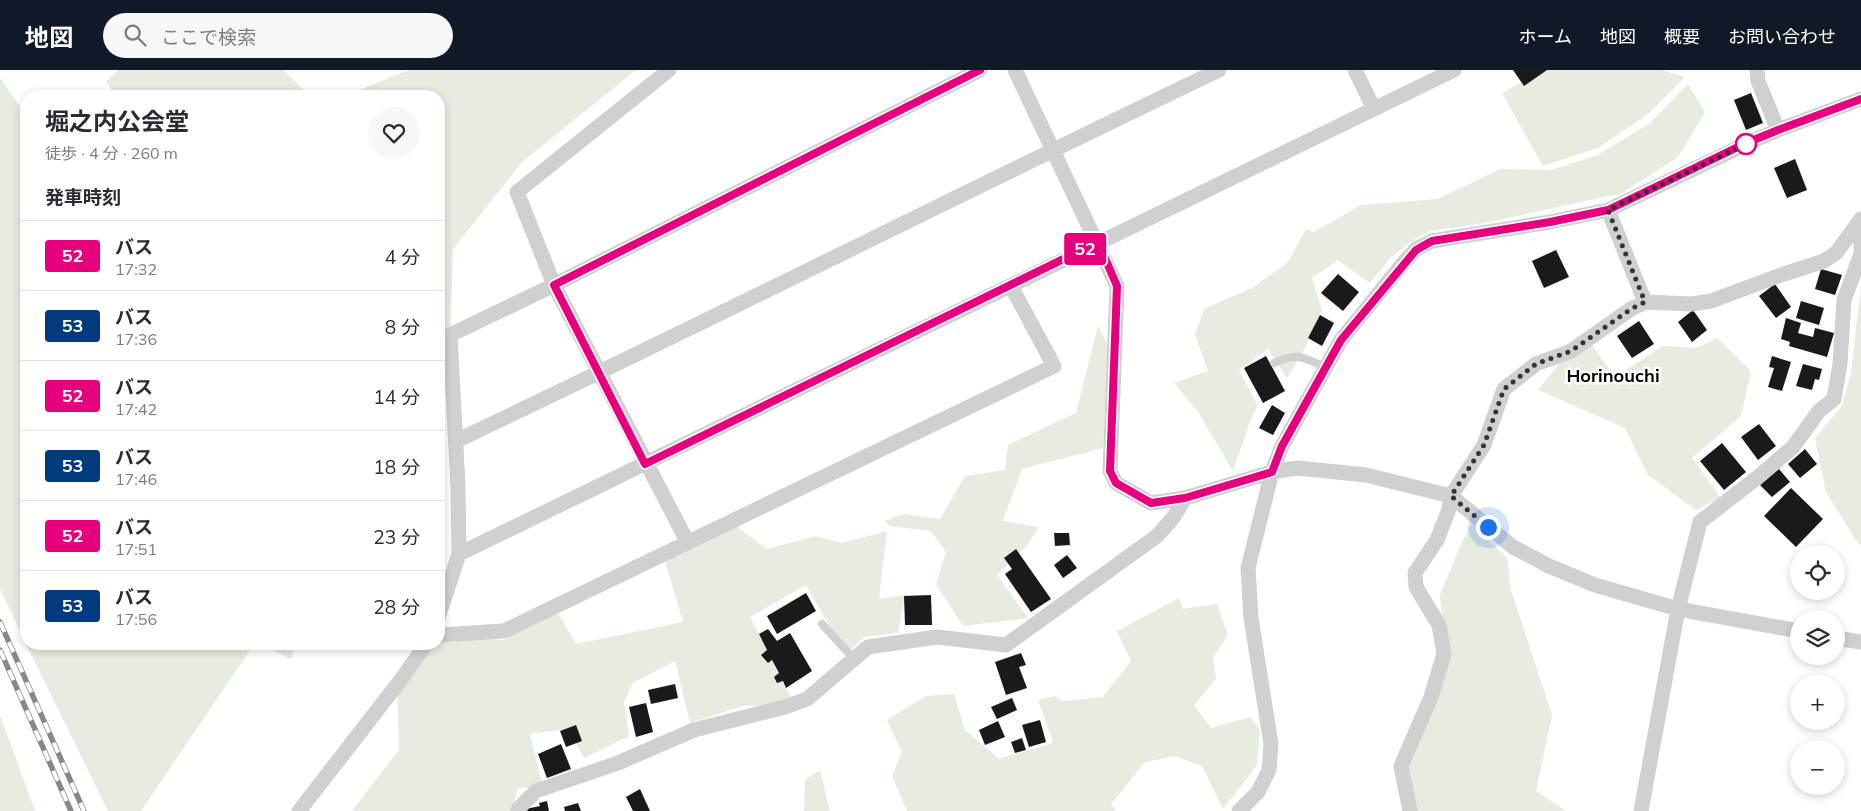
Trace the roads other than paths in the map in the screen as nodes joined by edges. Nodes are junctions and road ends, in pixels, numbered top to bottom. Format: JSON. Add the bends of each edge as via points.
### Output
{"nodes":[{"id":1,"x":669,"y":70,"type":"edge"},
{"id":2,"x":980,"y":70,"type":"edge"},
{"id":3,"x":1015,"y":70,"type":"edge"},
{"id":4,"x":1219,"y":70,"type":"edge"},
{"id":5,"x":1355,"y":70,"type":"edge"},
{"id":6,"x":1454,"y":70,"type":"edge"},
{"id":7,"x":1757,"y":70,"type":"edge"},
{"id":8,"x":1861,"y":99,"type":"edge"},
{"id":9,"x":1374,"y":109,"type":"junction"},
{"id":10,"x":1778,"y":130,"type":"junction"},
{"id":11,"x":1052,"y":150,"type":"junction"},
{"id":12,"x":1608,"y":210,"type":"junction"},
{"id":13,"x":1861,"y":219,"type":"edge"},
{"id":14,"x":1861,"y":236,"type":"edge"},
{"id":15,"x":1098,"y":242,"type":"junction"},
{"id":16,"x":554,"y":285,"type":"junction"},
{"id":17,"x":1011,"y":286,"type":"junction"},
{"id":18,"x":1645,"y":302,"type":"junction"},
{"id":19,"x":1274,"y":363,"type":"dead end"},
{"id":20,"x":1326,"y":367,"type":"junction"},
{"id":21,"x":599,"y":373,"type":"junction"},
{"id":22,"x":456,"y":441,"type":"junction"},
{"id":23,"x":645,"y":464,"type":"junction"},
{"id":24,"x":1272,"y":472,"type":"junction"},
{"id":25,"x":1451,"y":496,"type":"junction"},
{"id":26,"x":1185,"y":498,"type":"junction"},
{"id":27,"x":688,"y":543,"type":"junction"},
{"id":28,"x":460,"y":554,"type":"junction"},
{"id":29,"x":445,"y":598,"type":"edge"},
{"id":30,"x":1678,"y":609,"type":"junction"},
{"id":31,"x":822,"y":624,"type":"dead end"},
{"id":32,"x":1790,"y":629,"type":"edge"},
{"id":33,"x":445,"y":635,"type":"edge"},
{"id":34,"x":1845,"y":639,"type":"edge"},
{"id":35,"x":1861,"y":642,"type":"edge"},
{"id":36,"x":422,"y":650,"type":"edge"},
{"id":37,"x":854,"y":659,"type":"junction"},
{"id":38,"x":516,"y":810,"type":"edge"},
{"id":39,"x":299,"y":811,"type":"edge"},
{"id":40,"x":1239,"y":811,"type":"edge"},
{"id":41,"x":1410,"y":811,"type":"edge"},
{"id":42,"x":1641,"y":811,"type":"edge"}],
"edges":[{"from":1,"to":16,"type":"street","via":[[516,192]]},
{"from":2,"to":16,"type":"street"},
{"from":3,"to":11,"type":"street"},
{"from":4,"to":11,"type":"street"},
{"from":5,"to":9,"type":"street"},
{"from":6,"to":9,"type":"street"},
{"from":7,"to":10,"type":"street","via":[[1758,81]]},
{"from":8,"to":10,"type":"street"},
{"from":9,"to":15,"type":"street"},
{"from":10,"to":12,"type":"street"},
{"from":11,"to":15,"type":"street"},
{"from":11,"to":21,"type":"street"},
{"from":12,"to":18,"type":"street"},
{"from":12,"to":20,"type":"street","via":[[1432,241],[1416,250],[1341,340]]},
{"from":13,"to":18,"type":"street","via":[[1836,253],[1824,261],[1711,301],[1692,304]]},
{"from":14,"to":30,"type":"street","via":[[1861,254],[1844,300],[1834,399],[1819,411],[1793,447],[1700,522]]},
{"from":15,"to":17,"type":"street"},
{"from":15,"to":26,"type":"street","via":[[1117,286],[1110,471],[1116,483],[1151,503]]},
{"from":16,"to":21,"type":"street"},
{"from":16,"to":22,"type":"street","via":[[450,335]]},
{"from":17,"to":23,"type":"street"},
{"from":17,"to":27,"type":"street","via":[[1054,366]]},
{"from":18,"to":25,"type":"street","via":[[1571,351],[1536,364],[1504,389],[1484,445]]},
{"from":19,"to":20,"type":"lane","via":[[1289,356]]},
{"from":20,"to":24,"type":"street","via":[[1282,446]]},
{"from":21,"to":22,"type":"street"},
{"from":21,"to":23,"type":"street"},
{"from":22,"to":28,"type":"street"},
{"from":23,"to":27,"type":"street"},
{"from":23,"to":28,"type":"street"},
{"from":24,"to":25,"type":"street","via":[[1297,468],[1366,475]]},
{"from":24,"to":26,"type":"street"},
{"from":24,"to":40,"type":"street","via":[[1248,568],[1251,618],[1272,744],[1269,770],[1258,792]]},
{"from":25,"to":30,"type":"street","via":[[1513,548],[1549,566],[1595,585]]},
{"from":25,"to":41,"type":"street","via":[[1437,540],[1415,573],[1416,587],[1439,625],[1444,654],[1431,697],[1401,766]]},
{"from":26,"to":37,"type":"street","via":[[1157,536],[1006,645],[936,637],[868,647]]},
{"from":27,"to":33,"type":"street","via":[[504,631]]},
{"from":28,"to":29,"type":"street"},
{"from":30,"to":32,"type":"street"},
{"from":30,"to":42,"type":"street"},
{"from":31,"to":37,"type":"lane"},
{"from":34,"to":35,"type":"street"},
{"from":36,"to":39,"type":"street"},
{"from":37,"to":38,"type":"street","via":[[807,699],[694,730],[618,763],[536,791]]}]}
